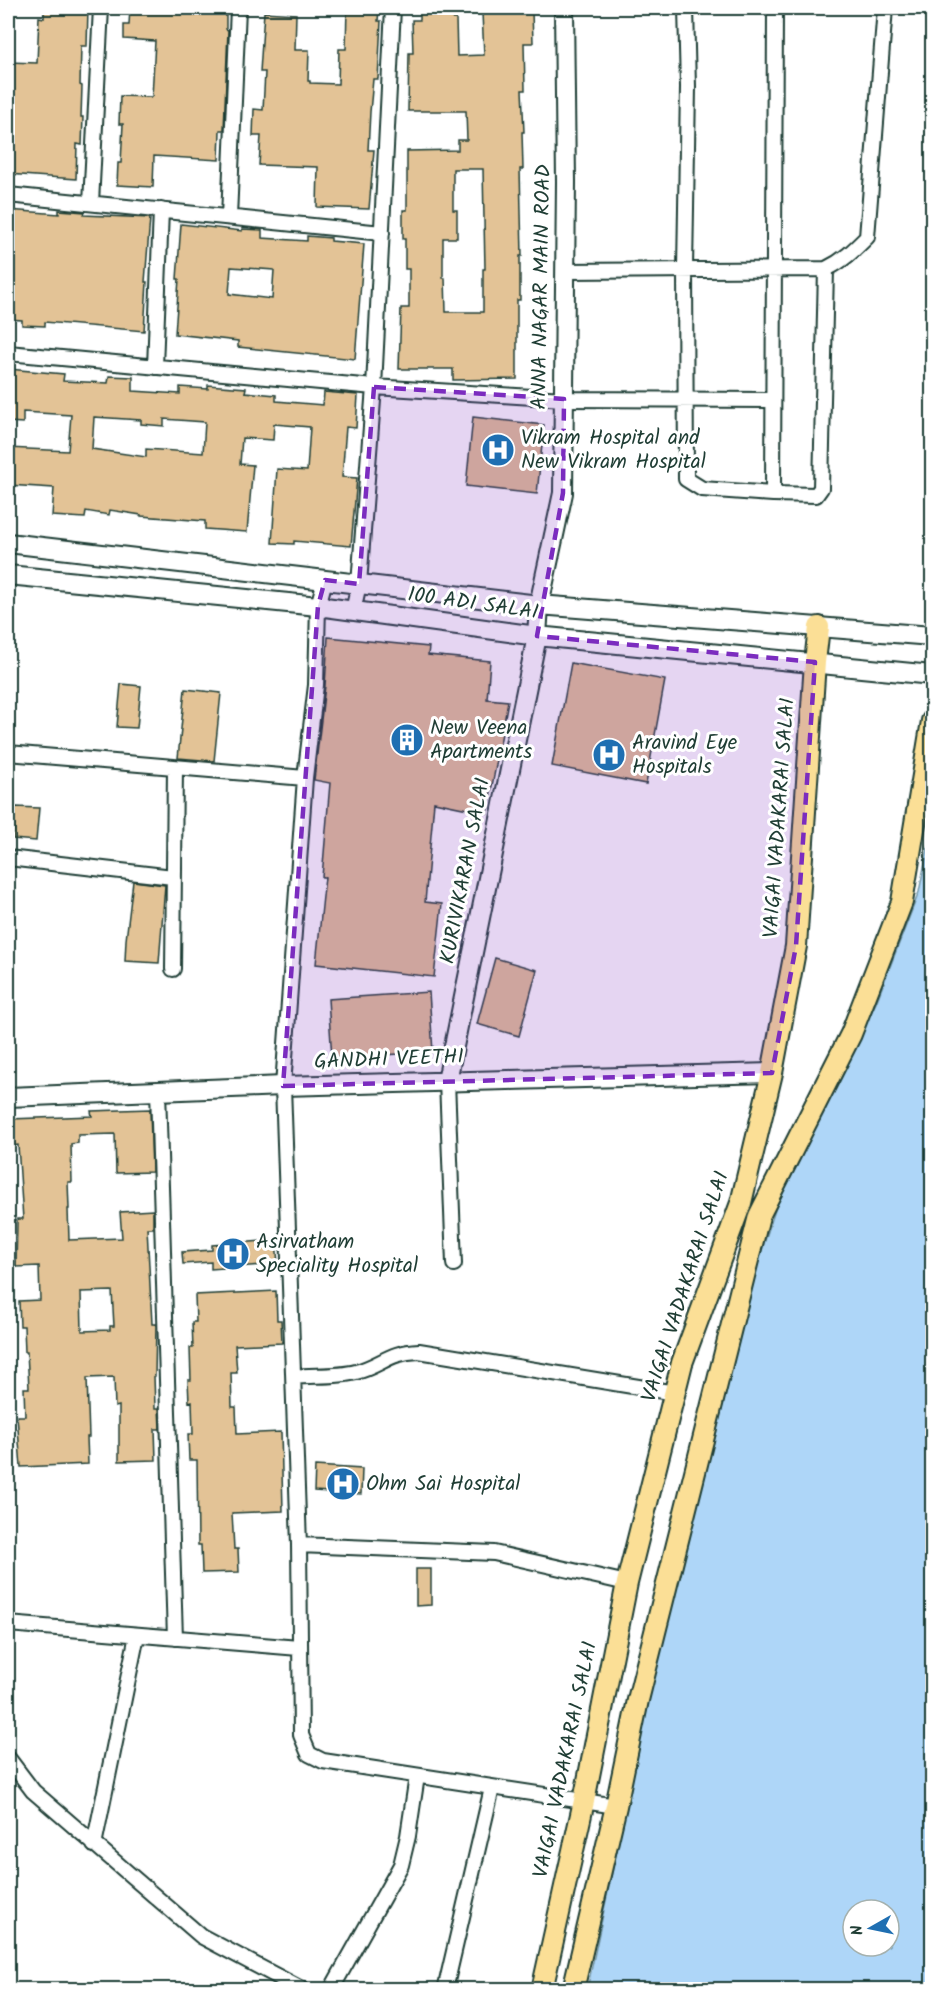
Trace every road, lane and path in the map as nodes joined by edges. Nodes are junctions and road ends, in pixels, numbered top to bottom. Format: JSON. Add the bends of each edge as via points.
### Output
{"nodes":[{"id":1,"x":101,"y":8,"type":"edge"},
{"id":2,"x":238,"y":8,"type":"edge"},
{"id":3,"x":393,"y":8,"type":"edge"},
{"id":4,"x":564,"y":8,"type":"edge"},
{"id":5,"x":686,"y":8,"type":"edge"},
{"id":6,"x":775,"y":8,"type":"edge"},
{"id":7,"x":885,"y":8,"type":"edge"},
{"id":8,"x":8,"y":195,"type":"edge"},
{"id":9,"x":91,"y":203,"type":"junction"},
{"id":10,"x":161,"y":210,"type":"junction"},
{"id":11,"x":229,"y":217,"type":"junction"},
{"id":12,"x":382,"y":233,"type":"junction"},
{"id":13,"x":774,"y":268,"type":"junction"},
{"id":14,"x":685,"y":269,"type":"junction"},
{"id":15,"x":826,"y":269,"type":"junction"},
{"id":16,"x":565,"y":271,"type":"junction"},
{"id":17,"x":8,"y":353,"type":"edge"},
{"id":18,"x":155,"y":367,"type":"junction"},
{"id":19,"x":374,"y":387,"type":"junction"},
{"id":20,"x":564,"y":399,"type":"junction"},
{"id":21,"x":773,"y":400,"type":"junction"},
{"id":22,"x":686,"y":401,"type":"junction"},
{"id":23,"x":773,"y":494,"type":"junction"},
{"id":24,"x":8,"y":543,"type":"edge"},
{"id":25,"x":8,"y":575,"type":"edge"},
{"id":26,"x":325,"y":580,"type":"junction"},
{"id":27,"x":359,"y":584,"type":"junction"},
{"id":28,"x":539,"y":604,"type":"junction"},
{"id":29,"x":318,"y":606,"type":"junction"},
{"id":30,"x":353,"y":611,"type":"junction"},
{"id":31,"x":819,"y":627,"type":"junction"},
{"id":32,"x":537,"y":636,"type":"junction"},
{"id":33,"x":933,"y":636,"type":"edge"},
{"id":34,"x":815,"y":662,"type":"junction"},
{"id":35,"x":933,"y":675,"type":"edge"},
{"id":36,"x":933,"y":721,"type":"edge"},
{"id":37,"x":8,"y":753,"type":"edge"},
{"id":38,"x":176,"y":768,"type":"junction"},
{"id":39,"x":305,"y":778,"type":"junction"},
{"id":40,"x":8,"y":858,"type":"edge"},
{"id":41,"x":173,"y":877,"type":"junction"},
{"id":42,"x":172,"y":969,"type":"dead end"},
{"id":43,"x":772,"y":1073,"type":"junction"},
{"id":44,"x":447,"y":1081,"type":"junction"},
{"id":45,"x":283,"y":1086,"type":"junction"},
{"id":46,"x":158,"y":1090,"type":"junction"},
{"id":47,"x":8,"y":1097,"type":"edge"},
{"id":48,"x":454,"y":1264,"type":"dead end"},
{"id":49,"x":294,"y":1377,"type":"junction"},
{"id":50,"x":675,"y":1393,"type":"junction"},
{"id":51,"x":300,"y":1545,"type":"junction"},
{"id":52,"x":627,"y":1583,"type":"junction"},
{"id":53,"x":8,"y":1624,"type":"edge"},
{"id":54,"x":137,"y":1635,"type":"junction"},
{"id":55,"x":175,"y":1638,"type":"junction"},
{"id":56,"x":299,"y":1648,"type":"junction"},
{"id":57,"x":8,"y":1758,"type":"edge"},
{"id":58,"x":417,"y":1776,"type":"junction"},
{"id":59,"x":492,"y":1788,"type":"junction"},
{"id":60,"x":584,"y":1801,"type":"junction"},
{"id":61,"x":616,"y":1806,"type":"junction"},
{"id":62,"x":94,"y":1845,"type":"junction"},
{"id":63,"x":294,"y":1988,"type":"edge"},
{"id":64,"x":331,"y":1989,"type":"edge"},
{"id":65,"x":446,"y":1989,"type":"edge"},
{"id":66,"x":542,"y":1989,"type":"edge"},
{"id":67,"x":573,"y":1989,"type":"edge"}],
"edges":[{"from":1,"to":9,"type":"street"},
{"from":2,"to":11,"type":"street"},
{"from":3,"to":12,"type":"street"},
{"from":4,"to":16,"type":"main road","name":"ANNA NAGAR MAIN ROAD"},
{"from":5,"to":14,"type":"street"},
{"from":6,"to":13,"type":"street"},
{"from":7,"to":15,"type":"street","via":[[867,237]]},
{"from":8,"to":9,"type":"street"},
{"from":9,"to":10,"type":"street"},
{"from":10,"to":11,"type":"street"},
{"from":10,"to":18,"type":"street"},
{"from":11,"to":12,"type":"street"},
{"from":12,"to":19,"type":"street"},
{"from":13,"to":14,"type":"street"},
{"from":13,"to":15,"type":"street"},
{"from":13,"to":21,"type":"street"},
{"from":14,"to":16,"type":"street"},
{"from":14,"to":22,"type":"street"},
{"from":15,"to":23,"type":"street","via":[[821,488],[816,495]]},
{"from":16,"to":20,"type":"main road","name":"ANNA NAGAR MAIN ROAD"},
{"from":17,"to":18,"type":"street"},
{"from":18,"to":19,"type":"street"},
{"from":19,"to":20,"type":"street"},
{"from":19,"to":27,"type":"street"},
{"from":20,"to":22,"type":"street"},
{"from":20,"to":28,"type":"main road","name":"ANNA NAGAR MAIN ROAD","via":[[563,494]]},
{"from":21,"to":22,"type":"street"},
{"from":21,"to":23,"type":"street"},
{"from":22,"to":23,"type":"street","via":[[686,479],[702,489]]},
{"from":24,"to":26,"type":"main road","name":"100 ADI SALAI"},
{"from":25,"to":29,"type":"main road","name":"100 ADI SALAI"},
{"from":26,"to":27,"type":"main road","name":"100 ADI SALAI"},
{"from":26,"to":29,"type":"street"},
{"from":27,"to":28,"type":"main road","name":"100 ADI SALAI"},
{"from":27,"to":30,"type":"street"},
{"from":28,"to":31,"type":"main road","name":"100 ADI SALAI"},
{"from":28,"to":32,"type":"main road","name":"ANNA NAGAR MAIN ROAD"},
{"from":29,"to":30,"type":"main road","name":"100 ADI SALAI"},
{"from":29,"to":39,"type":"street","via":[[316,685]]},
{"from":30,"to":32,"type":"main road","name":"100 ADI SALAI"},
{"from":31,"to":33,"type":"main road","name":"100 ADI SALAI"},
{"from":31,"to":34,"type":"main road","name":"VAIGAI VADAKARAI SALAI"},
{"from":32,"to":34,"type":"main road","name":"100 ADI SALAI"},
{"from":32,"to":44,"type":"main road","name":"KURIVIKARAN SALAI"},
{"from":34,"to":35,"type":"main road","name":"100 ADI SALAI"},
{"from":34,"to":43,"type":"main road","name":"VAIGAI VADAKARAI SALAI","via":[[796,946]]},
{"from":36,"to":61,"type":"main road","via":[[902,902],[851,1034],[759,1216],[638,1700]]},
{"from":37,"to":38,"type":"street"},
{"from":38,"to":39,"type":"street"},
{"from":38,"to":41,"type":"street"},
{"from":39,"to":45,"type":"street"},
{"from":40,"to":41,"type":"street"},
{"from":41,"to":42,"type":"street"},
{"from":43,"to":44,"type":"main road","name":"GANDHI VEETHI"},
{"from":43,"to":50,"type":"main road","name":"VAIGAI VADAKARAI SALAI","via":[[741,1203],[682,1363]]},
{"from":44,"to":45,"type":"main road","name":"GANDHI VEETHI"},
{"from":44,"to":48,"type":"street"},
{"from":45,"to":46,"type":"main road","name":"GANDHI VEETHI"},
{"from":45,"to":49,"type":"street"},
{"from":46,"to":47,"type":"main road","name":"GANDHI VEETHI"},
{"from":46,"to":55,"type":"street"},
{"from":49,"to":50,"type":"street","via":[[353,1373],[402,1352],[419,1351]]},
{"from":49,"to":51,"type":"street"},
{"from":50,"to":52,"type":"main road","name":"VAIGAI VADAKARAI SALAI"},
{"from":51,"to":52,"type":"street","via":[[494,1553]]},
{"from":51,"to":56,"type":"street"},
{"from":52,"to":60,"type":"main road","name":"VAIGAI VADAKARAI SALAI"},
{"from":53,"to":54,"type":"street"},
{"from":54,"to":55,"type":"street"},
{"from":54,"to":62,"type":"street"},
{"from":55,"to":56,"type":"street"},
{"from":56,"to":58,"type":"street","via":[[301,1735],[309,1754],[323,1761]]},
{"from":57,"to":62,"type":"street","via":[[33,1791]]},
{"from":58,"to":59,"type":"street"},
{"from":58,"to":64,"type":"street","via":[[401,1865]]},
{"from":59,"to":60,"type":"street"},
{"from":59,"to":65,"type":"street"},
{"from":60,"to":61,"type":"street"},
{"from":60,"to":66,"type":"main road","name":"VAIGAI VADAKARAI SALAI"},
{"from":61,"to":67,"type":"main road"},
{"from":62,"to":63,"type":"street","via":[[201,1936]]}]}
